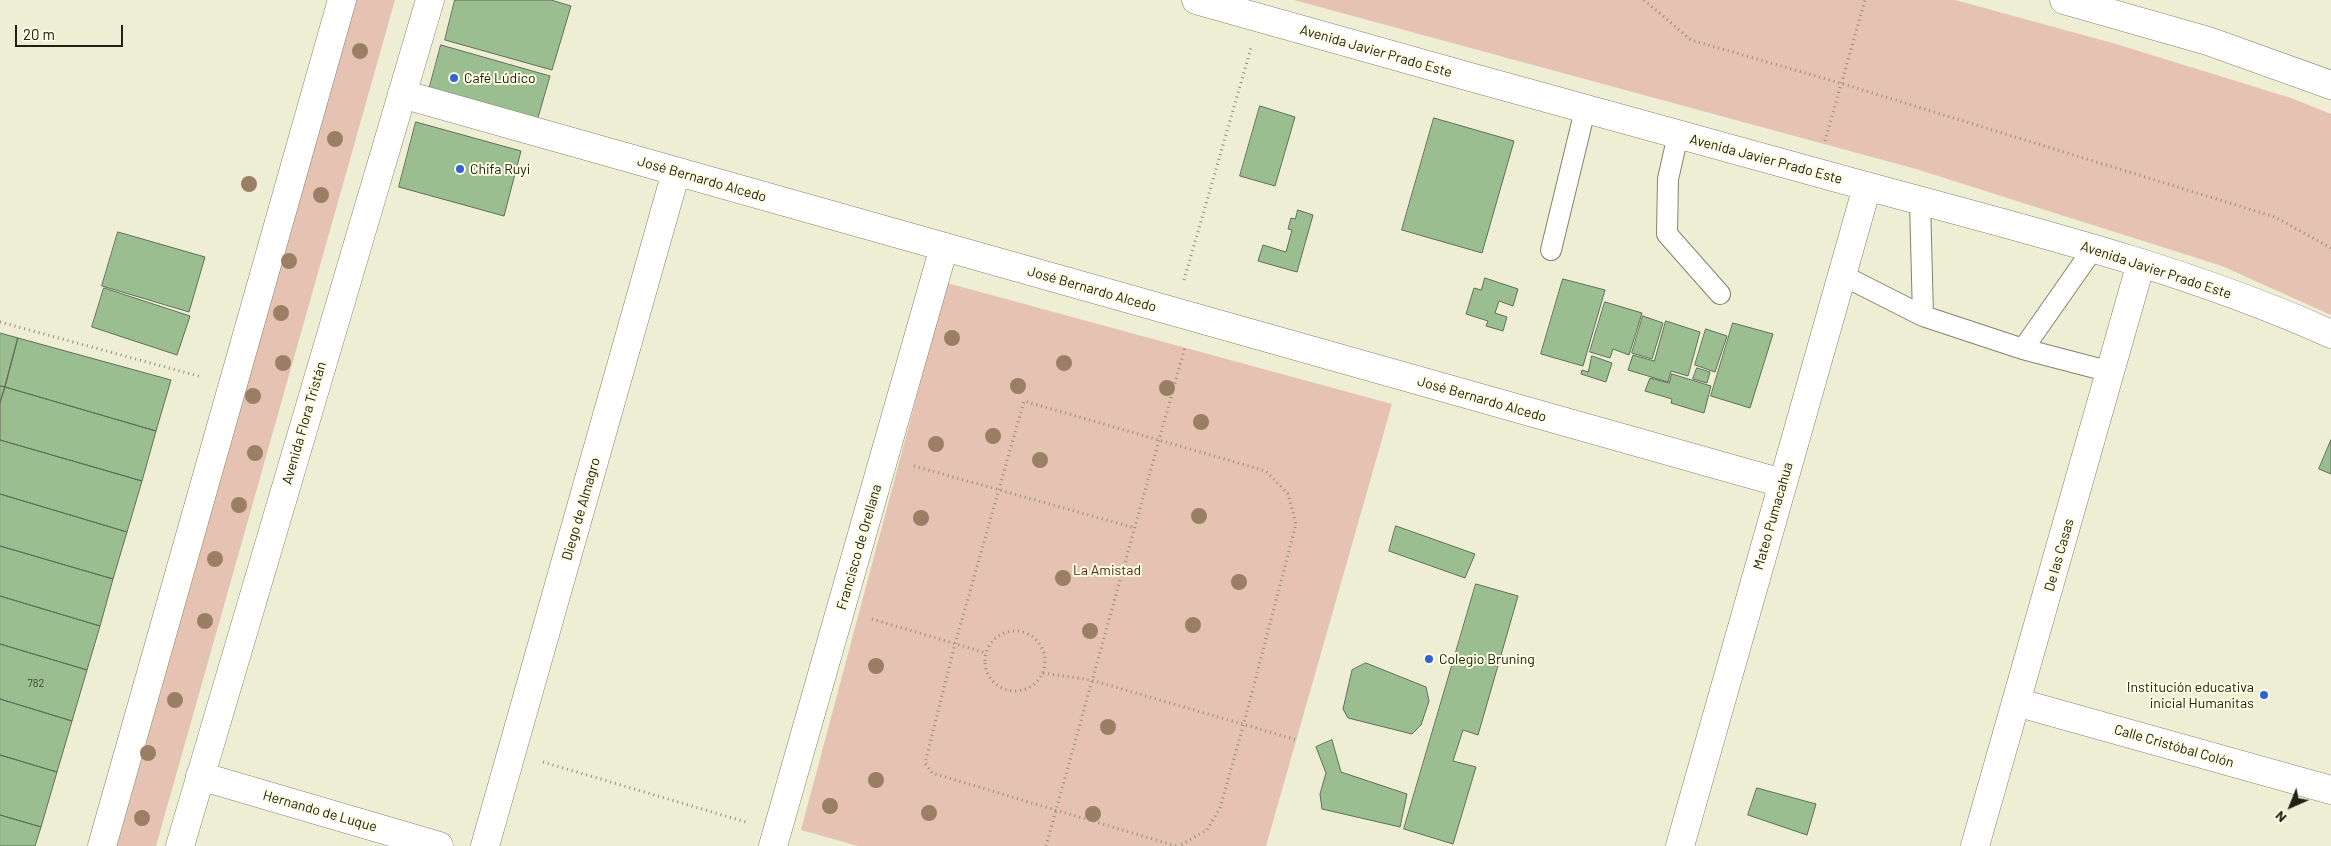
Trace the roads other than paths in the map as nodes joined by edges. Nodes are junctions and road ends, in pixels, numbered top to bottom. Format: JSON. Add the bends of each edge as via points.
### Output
{"nodes":[{"id":1,"x":342,"y":0,"type":"edge"},
{"id":2,"x":430,"y":0,"type":"edge"},
{"id":3,"x":1196,"y":0,"type":"edge"},
{"id":4,"x":2064,"y":0,"type":"edge"},
{"id":5,"x":2331,"y":85,"type":"edge"},
{"id":6,"x":402,"y":94,"type":"junction"},
{"id":7,"x":1585,"y":110,"type":"junction"},
{"id":8,"x":1678,"y":135,"type":"junction"},
{"id":9,"x":676,"y":172,"type":"junction"},
{"id":10,"x":1866,"y":187,"type":"junction"},
{"id":11,"x":1920,"y":201,"type":"junction"},
{"id":12,"x":944,"y":247,"type":"junction"},
{"id":13,"x":2093,"y":249,"type":"junction"},
{"id":14,"x":1551,"y":250,"type":"dead end"},
{"id":15,"x":2141,"y":263,"type":"junction"},
{"id":16,"x":1842,"y":275,"type":"junction"},
{"id":17,"x":1720,"y":294,"type":"dead end"},
{"id":18,"x":1923,"y":316,"type":"junction"},
{"id":19,"x":2331,"y":334,"type":"edge"},
{"id":20,"x":2024,"y":349,"type":"junction"},
{"id":21,"x":2111,"y":372,"type":"junction"},
{"id":22,"x":1782,"y":483,"type":"junction"},
{"id":23,"x":2016,"y":702,"type":"junction"},
{"id":24,"x":200,"y":776,"type":"junction"},
{"id":25,"x":2331,"y":790,"type":"edge"},
{"id":26,"x":775,"y":842,"type":"edge"},
{"id":27,"x":102,"y":846,"type":"edge"},
{"id":28,"x":180,"y":846,"type":"edge"},
{"id":29,"x":439,"y":846,"type":"edge"},
{"id":30,"x":485,"y":846,"type":"edge"},
{"id":31,"x":1680,"y":846,"type":"edge"},
{"id":32,"x":1975,"y":846,"type":"edge"}],
"edges":[{"from":1,"to":27,"type":"street"},
{"from":2,"to":6,"type":"street","name":"Avenida Flora Tristán"},
{"from":3,"to":7,"type":"street","name":"Avenida Javier Prado Este"},
{"from":4,"to":5,"type":"street","via":[[2208,41]]},
{"from":6,"to":9,"type":"street","name":"José Bernardo Alcedo"},
{"from":6,"to":24,"type":"street","name":"Avenida Flora Tristán"},
{"from":7,"to":8,"type":"street","name":"Avenida Javier Prado Este"},
{"from":7,"to":14,"type":"lane"},
{"from":8,"to":10,"type":"street","name":"Avenida Javier Prado Este"},
{"from":8,"to":17,"type":"lane","via":[[1668,179],[1668,234]]},
{"from":9,"to":12,"type":"street","name":"José Bernardo Alcedo"},
{"from":9,"to":30,"type":"street","name":"Diego de Almagro"},
{"from":10,"to":11,"type":"street","name":"Avenida Javier Prado Este"},
{"from":10,"to":16,"type":"street","name":"Mateo Pumacahua"},
{"from":11,"to":13,"type":"street","name":"Avenida Javier Prado Este"},
{"from":11,"to":18,"type":"lane"},
{"from":12,"to":22,"type":"street","name":"José Bernardo Alcedo"},
{"from":12,"to":26,"type":"street","name":"Francisco de Orellana"},
{"from":13,"to":15,"type":"street","name":"Avenida Javier Prado Este"},
{"from":13,"to":20,"type":"lane"},
{"from":15,"to":19,"type":"street","name":"Avenida Javier Prado Este","via":[[2212,286]]},
{"from":15,"to":21,"type":"street","name":"De las Casas"},
{"from":16,"to":18,"type":"lane"},
{"from":16,"to":22,"type":"street","name":"Mateo Pumacahua"},
{"from":18,"to":20,"type":"lane"},
{"from":20,"to":21,"type":"lane"},
{"from":21,"to":23,"type":"street","name":"De las Casas"},
{"from":22,"to":31,"type":"street","name":"Mateo Pumacahua"},
{"from":23,"to":25,"type":"street","name":"Calle Cristóbal Colón"},
{"from":23,"to":32,"type":"street","name":"De las Casas"},
{"from":24,"to":28,"type":"street","name":"Avenida Flora Tristán"},
{"from":24,"to":29,"type":"street","name":"Hernando de Luque"}]}
